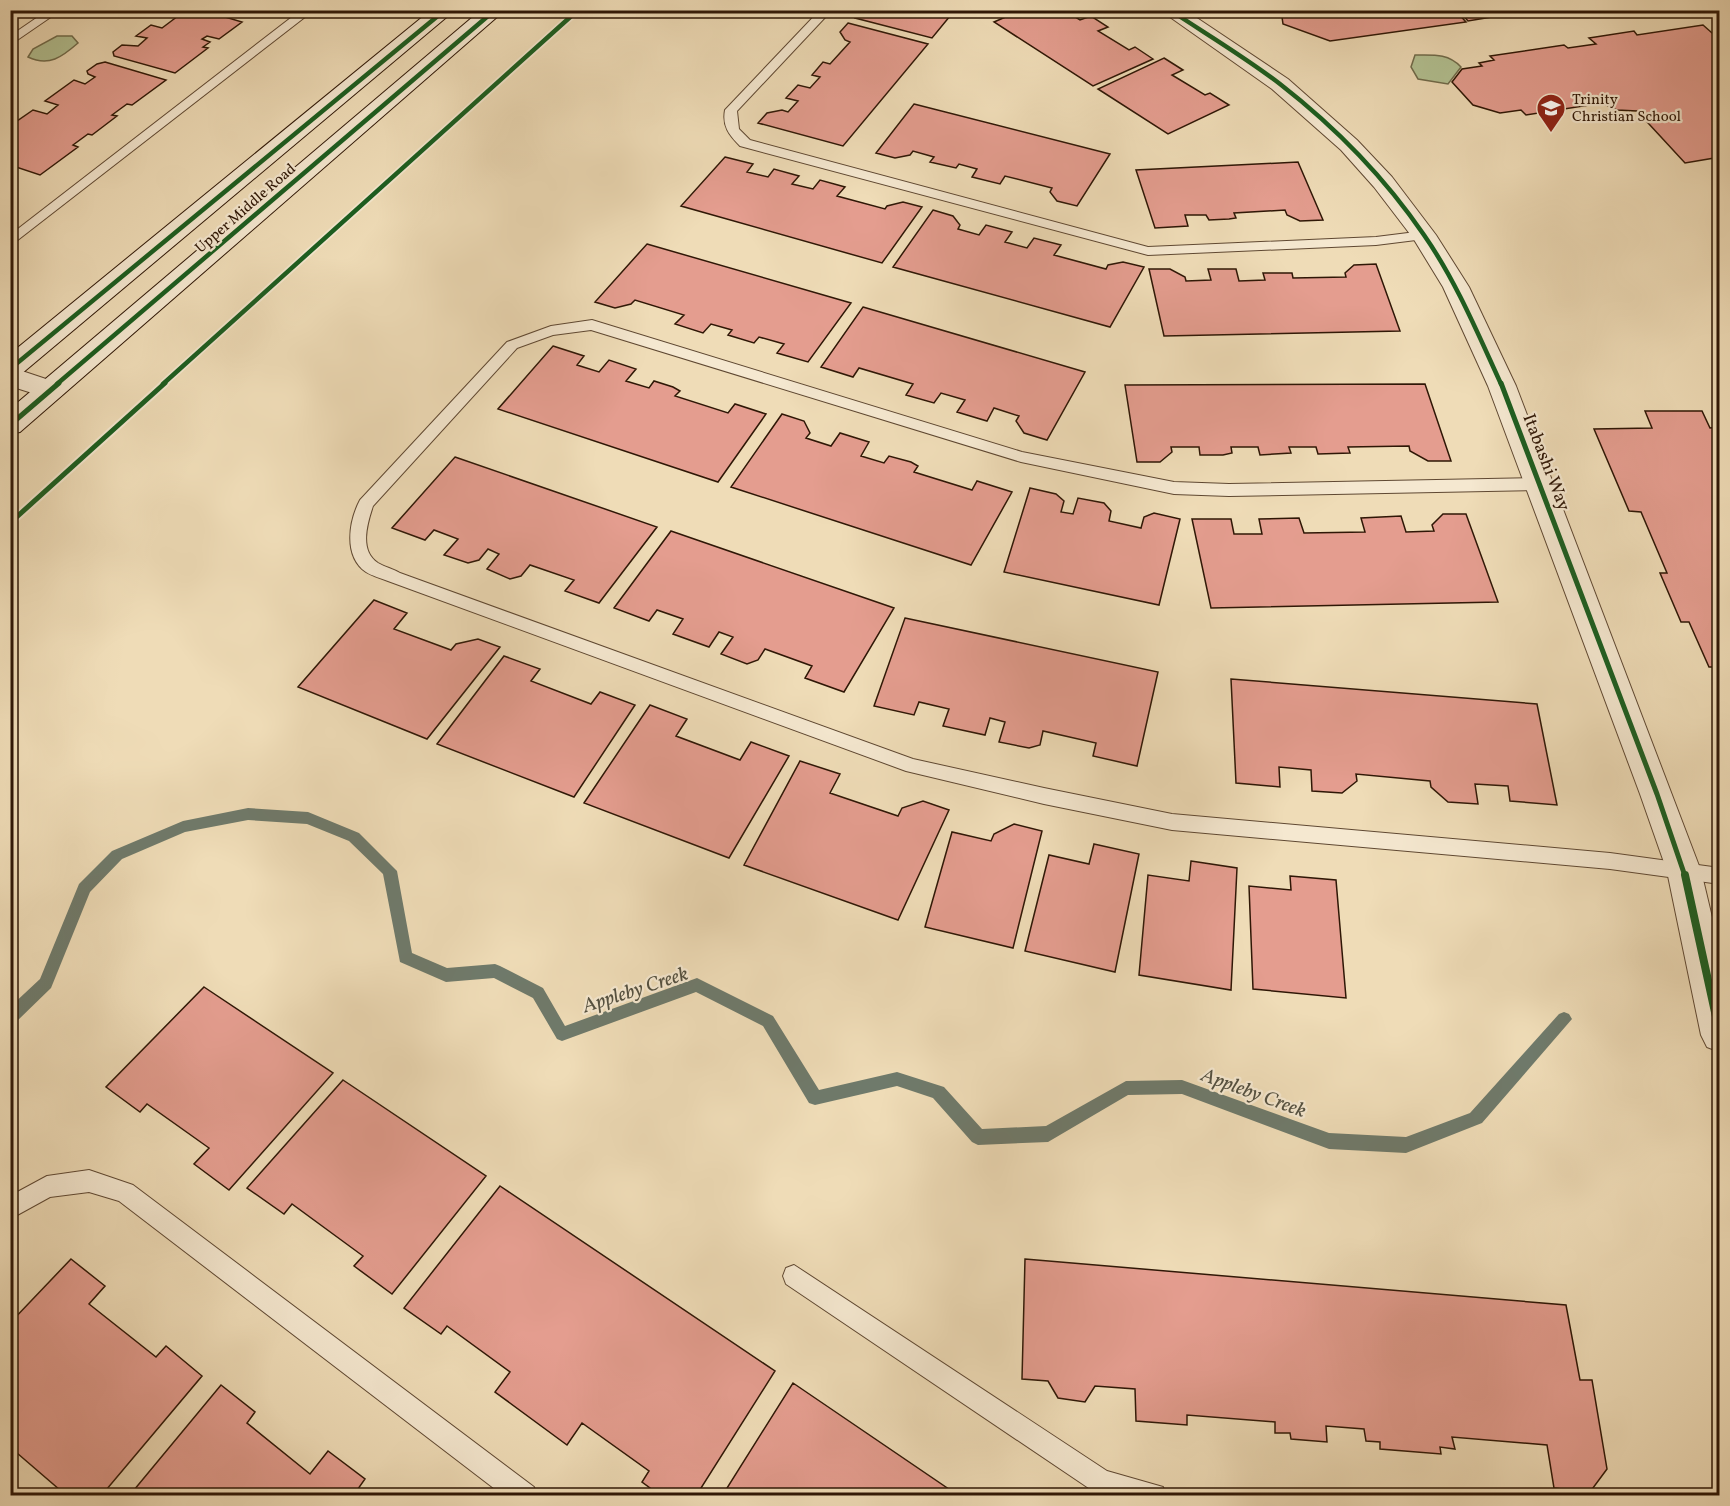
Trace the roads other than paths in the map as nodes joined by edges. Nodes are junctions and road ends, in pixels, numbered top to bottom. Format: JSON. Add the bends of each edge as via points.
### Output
{"nodes":[{"id":1,"x":56,"y":10,"type":"edge"},
{"id":2,"x":309,"y":10,"type":"edge"},
{"id":3,"x":445,"y":10,"type":"edge"},
{"id":4,"x":495,"y":10,"type":"edge"},
{"id":5,"x":827,"y":10,"type":"edge"},
{"id":6,"x":1170,"y":10,"type":"edge"},
{"id":7,"x":10,"y":42,"type":"edge"},
{"id":8,"x":1424,"y":235,"type":"junction"},
{"id":9,"x":10,"y":242,"type":"edge"},
{"id":10,"x":10,"y":369,"type":"edge"},
{"id":11,"x":10,"y":376,"type":"edge"},
{"id":12,"x":51,"y":390,"type":"junction"},
{"id":13,"x":10,"y":425,"type":"edge"},
{"id":14,"x":1539,"y":484,"type":"junction"},
{"id":15,"x":1684,"y":872,"type":"junction"},
{"id":16,"x":1719,"y":876,"type":"edge"},
{"id":17,"x":1719,"y":1035,"type":"edge"},
{"id":18,"x":10,"y":1208,"type":"edge"},
{"id":19,"x":794,"y":1276,"type":"dead end"},
{"id":20,"x":525,"y":1496,"type":"edge"},
{"id":21,"x":1154,"y":1496,"type":"edge"}],
"edges":[{"from":1,"to":7,"type":"lane"},
{"from":2,"to":9,"type":"lane"},
{"from":3,"to":10,"type":"main road","name":"Upper Middle Road"},
{"from":4,"to":12,"type":"main road","name":"Upper Middle Road"},
{"from":5,"to":8,"type":"lane","via":[[731,110],[728,120],[733,132],[745,143],[1148,250],[1376,241]]},
{"from":6,"to":8,"type":"main road","name":"Itabashi Way","via":[[1247,60],[1318,116],[1365,161]]},
{"from":8,"to":14,"type":"main road","name":"Itabashi Way","via":[[1473,320]]},
{"from":11,"to":12,"type":"main road"},
{"from":12,"to":13,"type":"main road","name":"Upper Middle Road"},
{"from":14,"to":15,"type":"main road","name":"Itabashi Way"},
{"from":14,"to":15,"type":"lane","via":[[1174,488],[1021,457],[591,326],[564,326],[512,345],[366,504],[357,526],[359,548],[369,566],[912,766],[1172,822],[1598,860]]},
{"from":15,"to":16,"type":"lane"},
{"from":15,"to":17,"type":"main road","name":"Itabashi Way"},
{"from":18,"to":20,"type":"lane","via":[[47,1187],[89,1181],[125,1193]]},
{"from":19,"to":21,"type":"lane","via":[[1102,1482]]}]}
